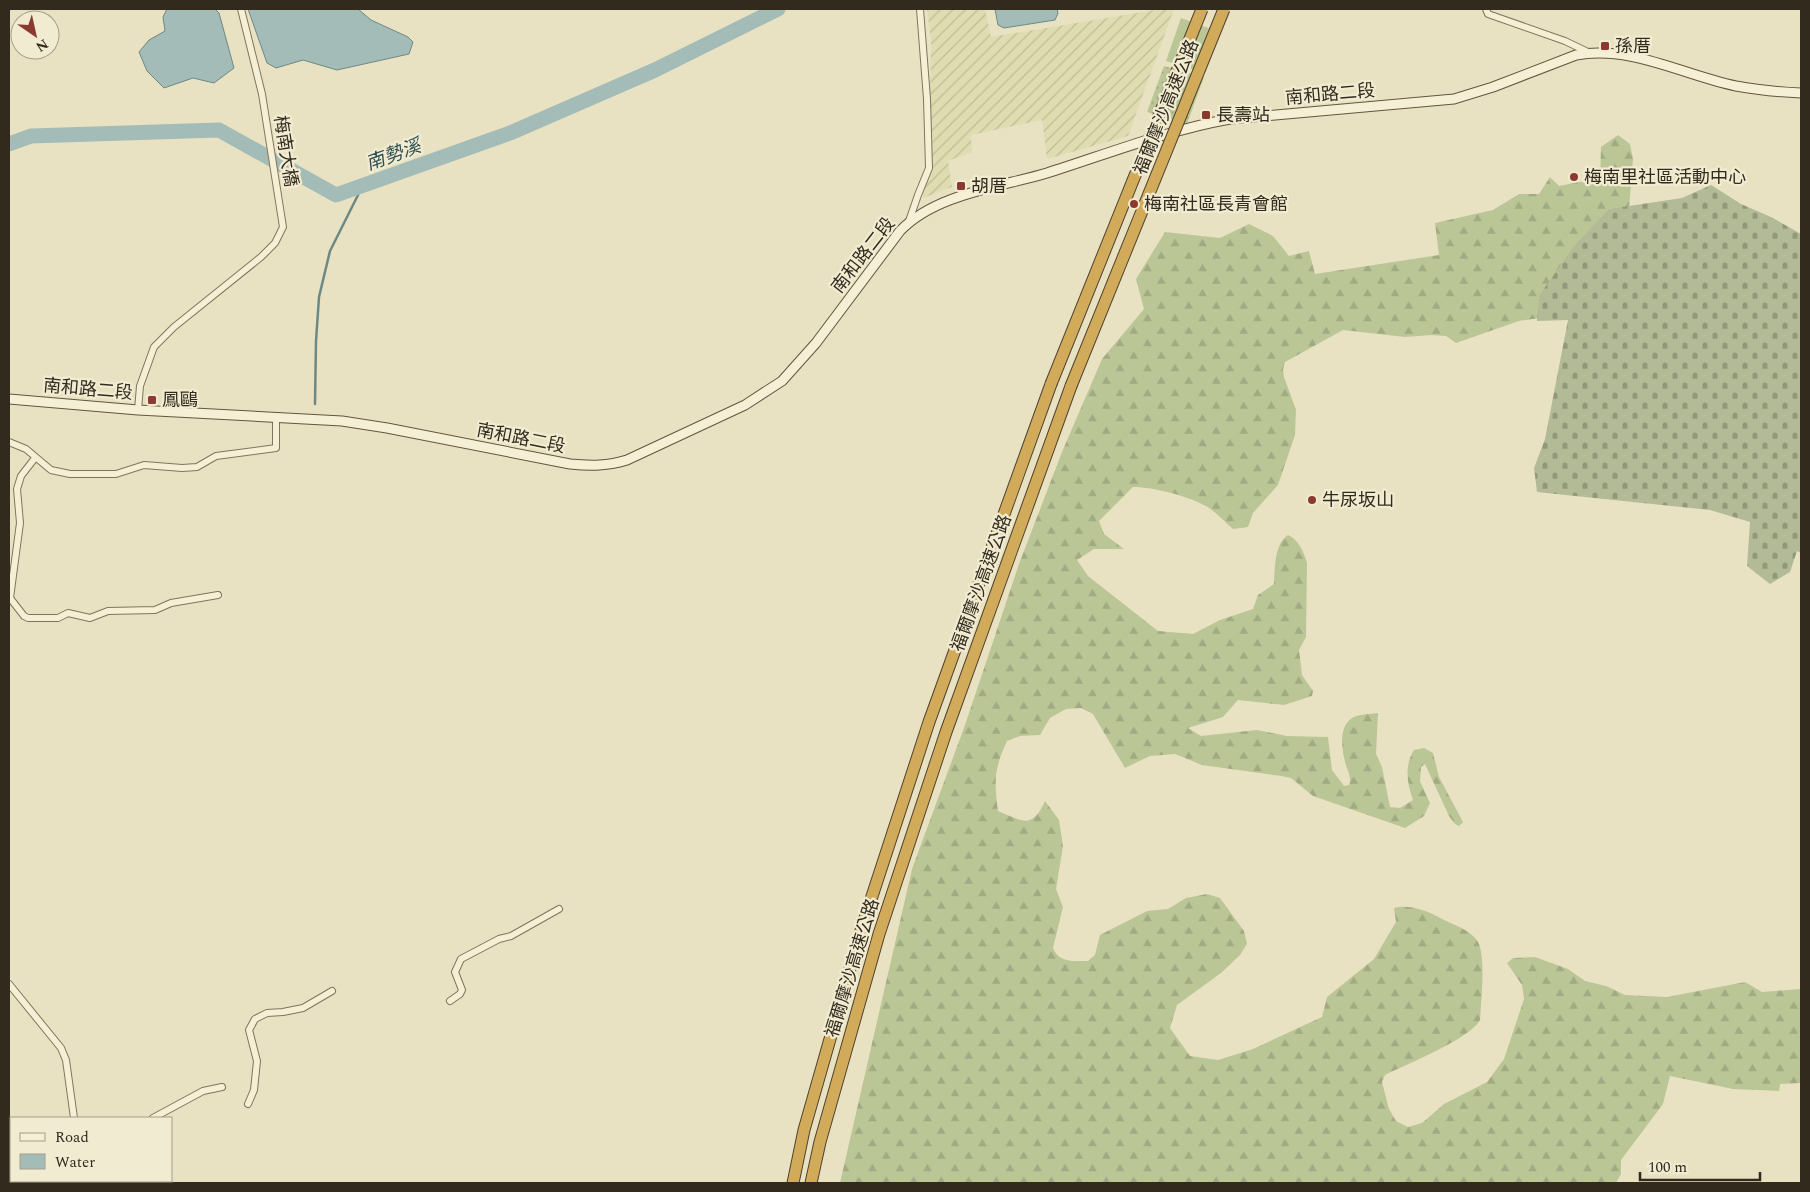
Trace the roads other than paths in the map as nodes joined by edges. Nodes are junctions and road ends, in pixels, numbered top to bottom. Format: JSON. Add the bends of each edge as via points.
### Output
{"nodes":[{"id":1,"x":241,"y":9,"type":"edge"},
{"id":2,"x":920,"y":9,"type":"edge"},
{"id":3,"x":1202,"y":9,"type":"edge"},
{"id":4,"x":1224,"y":9,"type":"edge"},
{"id":5,"x":1486,"y":9,"type":"edge"},
{"id":6,"x":1590,"y":53,"type":"junction"},
{"id":7,"x":1801,"y":94,"type":"edge"},
{"id":8,"x":909,"y":221,"type":"junction"},
{"id":9,"x":9,"y":399,"type":"edge"},
{"id":10,"x":138,"y":410,"type":"junction"},
{"id":11,"x":276,"y":416,"type":"junction"},
{"id":12,"x":9,"y":442,"type":"edge"},
{"id":13,"x":35,"y":458,"type":"junction"},
{"id":14,"x":218,"y":595,"type":"dead end"},
{"id":15,"x":10,"y":598,"type":"edge"},
{"id":16,"x":559,"y":910,"type":"dead end"},
{"id":17,"x":9,"y":984,"type":"edge"},
{"id":18,"x":332,"y":991,"type":"dead end"},
{"id":19,"x":450,"y":1001,"type":"dead end"},
{"id":20,"x":222,"y":1087,"type":"dead end"},
{"id":21,"x":248,"y":1104,"type":"dead end"},
{"id":22,"x":74,"y":1117,"type":"edge"},
{"id":23,"x":155,"y":1117,"type":"edge"},
{"id":24,"x":793,"y":1183,"type":"edge"},
{"id":25,"x":811,"y":1183,"type":"edge"}],
"edges":[{"from":1,"to":10,"type":"street","name":"梅南大橋","via":[[262,94],[283,227],[261,257],[154,347],[140,386]]},
{"from":2,"to":8,"type":"street","via":[[929,168]]},
{"from":3,"to":24,"type":"highway","name":"福爾摩沙高速公路","bridge":true,"via":[[1051,384],[929,722],[862,927],[804,1130]]},
{"from":4,"to":25,"type":"highway","name":"福爾摩沙高速公路","bridge":true,"via":[[1071,386],[946,732],[878,934]]},
{"from":5,"to":6,"type":"street","via":[[1488,14]]},
{"from":6,"to":7,"type":"main road","name":"南和路二段","via":[[1619,54],[1735,86]]},
{"from":6,"to":8,"type":"main road","name":"南和路二段","via":[[1576,55],[1454,100],[1230,119],[1196,125],[952,200]]},
{"from":8,"to":11,"type":"main road","name":"南和路二段","via":[[816,343],[782,382],[745,404],[627,460],[587,466],[351,422]]},
{"from":9,"to":10,"type":"main road","name":"南和路二段"},
{"from":10,"to":11,"type":"main road","name":"南和路二段"},
{"from":11,"to":13,"type":"street","via":[[276,448],[216,456],[197,467],[144,466],[116,474],[70,474],[51,470]]},
{"from":12,"to":13,"type":"street","via":[[26,449]]},
{"from":13,"to":15,"type":"street","via":[[21,476],[17,488],[20,523]]},
{"from":14,"to":15,"type":"street","via":[[171,603],[155,610],[108,611],[90,618],[68,613],[58,618],[28,618]]},
{"from":16,"to":19,"type":"street","via":[[461,959],[455,972],[462,990]]},
{"from":17,"to":22,"type":"street","via":[[61,1048],[66,1060]]},
{"from":18,"to":21,"type":"street","via":[[303,1008],[267,1013],[255,1019],[249,1030],[257,1061],[254,1090]]},
{"from":20,"to":23,"type":"street","via":[[203,1091]]}]}
